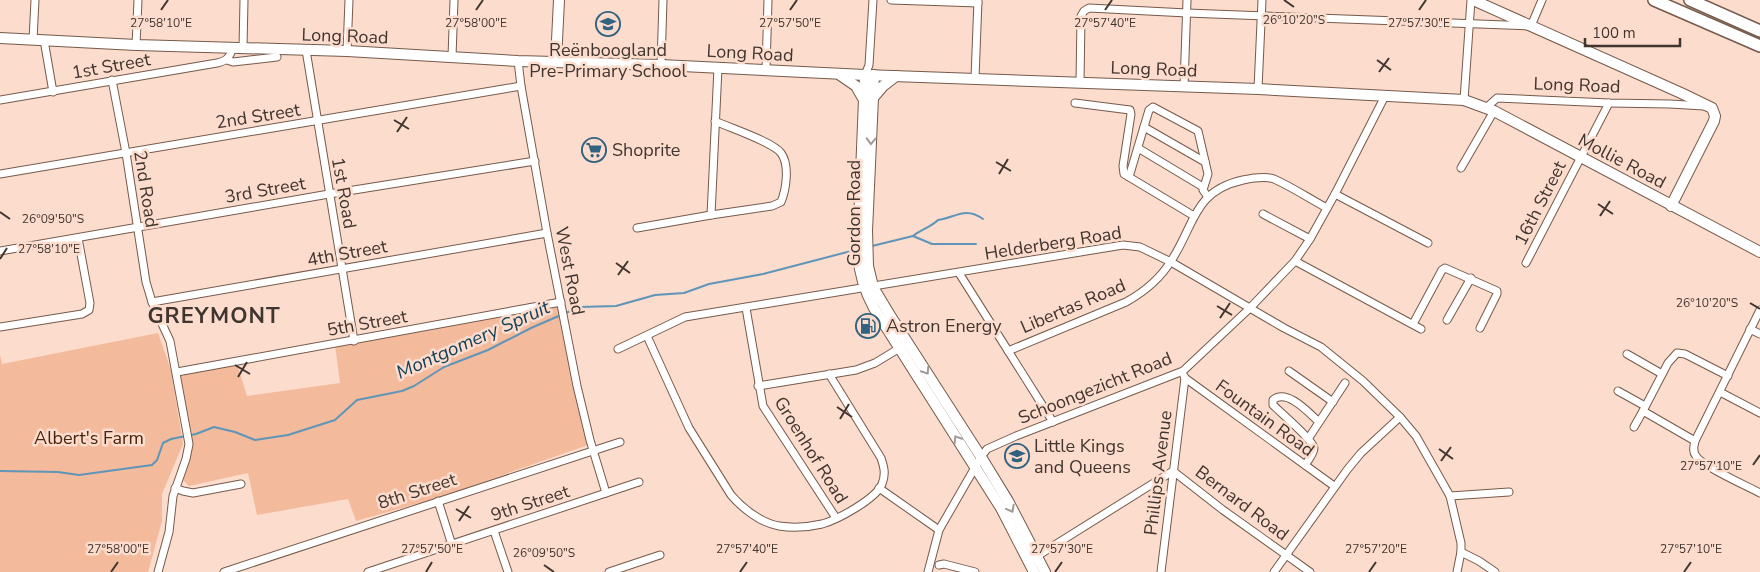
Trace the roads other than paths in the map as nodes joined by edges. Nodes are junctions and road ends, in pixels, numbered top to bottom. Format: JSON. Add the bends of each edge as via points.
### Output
{"nodes":[{"id":1,"x":35,"y":0,"type":"edge"},
{"id":2,"x":138,"y":0,"type":"edge"},
{"id":3,"x":244,"y":0,"type":"edge"},
{"id":4,"x":349,"y":0,"type":"edge"},
{"id":5,"x":454,"y":0,"type":"edge"},
{"id":6,"x":559,"y":0,"type":"edge"},
{"id":7,"x":663,"y":0,"type":"edge"},
{"id":8,"x":768,"y":0,"type":"edge"},
{"id":9,"x":872,"y":0,"type":"edge"},
{"id":10,"x":891,"y":0,"type":"edge"},
{"id":11,"x":1187,"y":0,"type":"edge"},
{"id":12,"x":1262,"y":0,"type":"edge"},
{"id":13,"x":1472,"y":0,"type":"edge"},
{"id":14,"x":1542,"y":0,"type":"edge"},
{"id":15,"x":1654,"y":0,"type":"edge"},
{"id":16,"x":1690,"y":0,"type":"edge"},
{"id":17,"x":978,"y":1,"type":"edge"},
{"id":18,"x":1187,"y":13,"type":"junction"},
{"id":19,"x":1261,"y":16,"type":"junction"},
{"id":20,"x":1470,"y":23,"type":"junction"},
{"id":21,"x":1531,"y":26,"type":"junction"},
{"id":22,"x":1760,"y":31,"type":"edge"},
{"id":23,"x":0,"y":38,"type":"edge"},
{"id":24,"x":33,"y":40,"type":"junction"},
{"id":25,"x":44,"y":40,"type":"junction"},
{"id":26,"x":136,"y":45,"type":"junction"},
{"id":27,"x":1760,"y":46,"type":"edge"},
{"id":28,"x":238,"y":47,"type":"junction"},
{"id":29,"x":306,"y":50,"type":"junction"},
{"id":30,"x":347,"y":51,"type":"junction"},
{"id":31,"x":276,"y":57,"type":"dead end"},
{"id":32,"x":452,"y":57,"type":"junction"},
{"id":33,"x":226,"y":60,"type":"junction"},
{"id":34,"x":518,"y":61,"type":"junction"},
{"id":35,"x":556,"y":61,"type":"junction"},
{"id":36,"x":661,"y":65,"type":"junction"},
{"id":37,"x":718,"y":68,"type":"junction"},
{"id":38,"x":766,"y":70,"type":"junction"},
{"id":39,"x":836,"y":73,"type":"junction"},
{"id":40,"x":869,"y":75,"type":"junction"},
{"id":41,"x":896,"y":76,"type":"junction"},
{"id":42,"x":975,"y":78,"type":"junction"},
{"id":43,"x":112,"y":80,"type":"junction"},
{"id":44,"x":1080,"y":83,"type":"junction"},
{"id":45,"x":521,"y":86,"type":"junction"},
{"id":46,"x":1184,"y":86,"type":"junction"},
{"id":47,"x":1258,"y":89,"type":"junction"},
{"id":48,"x":53,"y":92,"type":"junction"},
{"id":49,"x":1681,"y":93,"type":"junction"},
{"id":50,"x":1385,"y":96,"type":"junction"},
{"id":51,"x":0,"y":100,"type":"edge"},
{"id":52,"x":868,"y":100,"type":"junction"},
{"id":53,"x":1466,"y":101,"type":"junction"},
{"id":54,"x":1075,"y":103,"type":"dead end"},
{"id":55,"x":1609,"y":103,"type":"junction"},
{"id":56,"x":1670,"y":104,"type":"junction"},
{"id":57,"x":1490,"y":110,"type":"junction"},
{"id":58,"x":1712,"y":110,"type":"junction"},
{"id":59,"x":715,"y":121,"type":"junction"},
{"id":60,"x":316,"y":122,"type":"junction"},
{"id":61,"x":1144,"y":127,"type":"junction"},
{"id":62,"x":1138,"y":148,"type":"junction"},
{"id":63,"x":126,"y":153,"type":"junction"},
{"id":64,"x":1580,"y":158,"type":"junction"},
{"id":65,"x":535,"y":161,"type":"junction"},
{"id":66,"x":1205,"y":162,"type":"junction"},
{"id":67,"x":1461,"y":168,"type":"dead end"},
{"id":68,"x":0,"y":174,"type":"edge"},
{"id":69,"x":1129,"y":177,"type":"junction"},
{"id":70,"x":1203,"y":187,"type":"junction"},
{"id":71,"x":329,"y":194,"type":"junction"},
{"id":72,"x":1335,"y":194,"type":"junction"},
{"id":73,"x":1208,"y":197,"type":"junction"},
{"id":74,"x":1671,"y":206,"type":"junction"},
{"id":75,"x":1327,"y":208,"type":"junction"},
{"id":76,"x":1263,"y":214,"type":"dead end"},
{"id":77,"x":711,"y":215,"type":"junction"},
{"id":78,"x":1194,"y":216,"type":"junction"},
{"id":79,"x":138,"y":227,"type":"junction"},
{"id":80,"x":636,"y":228,"type":"dead end"},
{"id":81,"x":547,"y":233,"type":"junction"},
{"id":82,"x":78,"y":238,"type":"junction"},
{"id":83,"x":1310,"y":239,"type":"junction"},
{"id":84,"x":1428,"y":243,"type":"dead end"},
{"id":85,"x":1759,"y":250,"type":"edge"},
{"id":86,"x":0,"y":251,"type":"edge"},
{"id":87,"x":1295,"y":261,"type":"junction"},
{"id":88,"x":1171,"y":262,"type":"junction"},
{"id":89,"x":1526,"y":263,"type":"dead end"},
{"id":90,"x":342,"y":269,"type":"junction"},
{"id":91,"x":959,"y":273,"type":"junction"},
{"id":92,"x":1471,"y":278,"type":"junction"},
{"id":93,"x":869,"y":287,"type":"junction"},
{"id":94,"x":152,"y":302,"type":"junction"},
{"id":95,"x":746,"y":308,"type":"junction"},
{"id":96,"x":1250,"y":308,"type":"junction"},
{"id":97,"x":563,"y":309,"type":"junction"},
{"id":98,"x":1760,"y":310,"type":"edge"},
{"id":99,"x":1447,"y":320,"type":"dead end"},
{"id":100,"x":1413,"y":324,"type":"junction"},
{"id":101,"x":0,"y":327,"type":"edge"},
{"id":102,"x":1480,"y":328,"type":"dead end"},
{"id":103,"x":1750,"y":328,"type":"junction"},
{"id":104,"x":1421,"y":329,"type":"dead end"},
{"id":105,"x":1760,"y":334,"type":"edge"},
{"id":106,"x":647,"y":336,"type":"junction"},
{"id":107,"x":354,"y":341,"type":"junction"},
{"id":108,"x":904,"y":345,"type":"junction"},
{"id":109,"x":618,"y":349,"type":"dead end"},
{"id":110,"x":1008,"y":351,"type":"junction"},
{"id":111,"x":1627,"y":354,"type":"dead end"},
{"id":112,"x":1183,"y":370,"type":"junction"},
{"id":113,"x":1289,"y":371,"type":"dead end"},
{"id":114,"x":177,"y":372,"type":"junction"},
{"id":115,"x":829,"y":374,"type":"junction"},
{"id":116,"x":1662,"y":374,"type":"junction"},
{"id":117,"x":1728,"y":376,"type":"junction"},
{"id":118,"x":1185,"y":378,"type":"junction"},
{"id":119,"x":758,"y":386,"type":"junction"},
{"id":120,"x":1618,"y":391,"type":"dead end"},
{"id":121,"x":1720,"y":392,"type":"junction"},
{"id":122,"x":1333,"y":402,"type":"junction"},
{"id":123,"x":1644,"y":409,"type":"junction"},
{"id":124,"x":1760,"y":413,"type":"edge"},
{"id":125,"x":1400,"y":417,"type":"junction"},
{"id":126,"x":1053,"y":422,"type":"junction"},
{"id":127,"x":1319,"y":422,"type":"junction"},
{"id":128,"x":1634,"y":427,"type":"dead end"},
{"id":129,"x":1308,"y":439,"type":"junction"},
{"id":130,"x":1695,"y":441,"type":"junction"},
{"id":131,"x":620,"y":442,"type":"dead end"},
{"id":132,"x":592,"y":450,"type":"junction"},
{"id":133,"x":981,"y":457,"type":"junction"},
{"id":134,"x":1305,"y":465,"type":"junction"},
{"id":135,"x":976,"y":468,"type":"junction"},
{"id":136,"x":1173,"y":471,"type":"junction"},
{"id":137,"x":639,"y":482,"type":"dead end"},
{"id":138,"x":241,"y":484,"type":"dead end"},
{"id":139,"x":1334,"y":486,"type":"junction"},
{"id":140,"x":175,"y":488,"type":"junction"},
{"id":141,"x":879,"y":488,"type":"junction"},
{"id":142,"x":1509,"y":492,"type":"dead end"},
{"id":143,"x":1760,"y":493,"type":"edge"},
{"id":144,"x":606,"y":494,"type":"junction"},
{"id":145,"x":1450,"y":496,"type":"junction"},
{"id":146,"x":438,"y":501,"type":"junction"},
{"id":147,"x":836,"y":518,"type":"junction"},
{"id":148,"x":939,"y":530,"type":"junction"},
{"id":149,"x":494,"y":531,"type":"junction"},
{"id":150,"x":452,"y":545,"type":"junction"},
{"id":151,"x":1461,"y":552,"type":"junction"},
{"id":152,"x":1286,"y":555,"type":"junction"},
{"id":153,"x":660,"y":556,"type":"dead end"},
{"id":154,"x":1033,"y":559,"type":"junction"},
{"id":155,"x":929,"y":562,"type":"junction"},
{"id":156,"x":939,"y":569,"type":"edge"},
{"id":157,"x":158,"y":572,"type":"edge"},
{"id":158,"x":224,"y":572,"type":"edge"},
{"id":159,"x":368,"y":572,"type":"edge"},
{"id":160,"x":508,"y":572,"type":"edge"},
{"id":161,"x":609,"y":572,"type":"edge"},
{"id":162,"x":928,"y":572,"type":"edge"},
{"id":163,"x":975,"y":572,"type":"edge"},
{"id":164,"x":1034,"y":572,"type":"edge"},
{"id":165,"x":1046,"y":572,"type":"edge"},
{"id":166,"x":1161,"y":572,"type":"edge"},
{"id":167,"x":1274,"y":572,"type":"edge"},
{"id":168,"x":1310,"y":572,"type":"edge"},
{"id":169,"x":1457,"y":572,"type":"edge"},
{"id":170,"x":1495,"y":572,"type":"edge"}],
"edges":[{"from":1,"to":24,"type":"street"},
{"from":2,"to":26,"type":"street"},
{"from":3,"to":28,"type":"street"},
{"from":4,"to":30,"type":"street"},
{"from":5,"to":32,"type":"street"},
{"from":6,"to":35,"type":"main road"},
{"from":7,"to":36,"type":"street"},
{"from":8,"to":38,"type":"street"},
{"from":9,"to":40,"type":"street"},
{"from":10,"to":17,"type":"street"},
{"from":11,"to":18,"type":"street"},
{"from":12,"to":19,"type":"street"},
{"from":13,"to":20,"type":"street"},
{"from":13,"to":21,"type":"main road"},
{"from":14,"to":21,"type":"street"},
{"from":15,"to":27,"type":"main road"},
{"from":16,"to":22,"type":"main road"},
{"from":17,"to":42,"type":"street"},
{"from":18,"to":19,"type":"street"},
{"from":18,"to":44,"type":"street","via":[[1086,9],[1081,16]]},
{"from":18,"to":46,"type":"street"},
{"from":19,"to":20,"type":"street"},
{"from":19,"to":47,"type":"street"},
{"from":20,"to":21,"type":"street"},
{"from":20,"to":53,"type":"street"},
{"from":21,"to":49,"type":"main road"},
{"from":23,"to":24,"type":"main road","name":"Long Road"},
{"from":24,"to":25,"type":"main road","name":"Long Road"},
{"from":25,"to":26,"type":"main road","name":"Long Road"},
{"from":25,"to":48,"type":"street"},
{"from":26,"to":28,"type":"main road","name":"Long Road"},
{"from":28,"to":29,"type":"main road","name":"Long Road"},
{"from":28,"to":33,"type":"street"},
{"from":29,"to":30,"type":"main road","name":"Long Road"},
{"from":29,"to":60,"type":"street","name":"1st Road"},
{"from":30,"to":32,"type":"main road","name":"Long Road"},
{"from":31,"to":33,"type":"street","name":"1st Street"},
{"from":32,"to":34,"type":"main road","name":"Long Road"},
{"from":33,"to":43,"type":"street","name":"1st Street"},
{"from":34,"to":35,"type":"main road","name":"Long Road"},
{"from":34,"to":45,"type":"street","name":"West Road"},
{"from":35,"to":36,"type":"main road","name":"Long Road"},
{"from":36,"to":37,"type":"main road","name":"Long Road"},
{"from":37,"to":38,"type":"main road","name":"Long Road"},
{"from":37,"to":59,"type":"street"},
{"from":38,"to":39,"type":"main road","name":"Long Road"},
{"from":39,"to":40,"type":"main road","name":"Long Road"},
{"from":39,"to":52,"type":"main road","via":[[856,86]]},
{"from":40,"to":41,"type":"main road","name":"Long Road"},
{"from":40,"to":52,"type":"main road","name":"Gordon Road"},
{"from":41,"to":42,"type":"main road","name":"Long Road"},
{"from":41,"to":52,"type":"main road"},
{"from":42,"to":44,"type":"main road","name":"Long Road"},
{"from":43,"to":48,"type":"street","name":"1st Street"},
{"from":43,"to":63,"type":"street","name":"2nd Road"},
{"from":44,"to":46,"type":"main road","name":"Long Road"},
{"from":45,"to":60,"type":"street","name":"2nd Street"},
{"from":45,"to":65,"type":"street","name":"West Road"},
{"from":46,"to":47,"type":"main road","name":"Long Road"},
{"from":47,"to":50,"type":"main road","name":"Long Road"},
{"from":48,"to":51,"type":"street","name":"1st Street"},
{"from":49,"to":56,"type":"street"},
{"from":49,"to":58,"type":"main road"},
{"from":50,"to":53,"type":"main road","name":"Long Road"},
{"from":50,"to":72,"type":"street","name":"Schoongezicht Road"},
{"from":52,"to":93,"type":"main road","name":"Gordon Road","via":[[860,156],[863,248]]},
{"from":53,"to":57,"type":"main road","name":"Mollie Road"},
{"from":54,"to":69,"type":"street","via":[[1130,110],[1123,172]]},
{"from":55,"to":56,"type":"street","name":"Long Road"},
{"from":55,"to":57,"type":"street","name":"Long Road","via":[[1497,98]]},
{"from":55,"to":64,"type":"street","name":"16th Street"},
{"from":56,"to":58,"type":"street","name":"Long Road"},
{"from":57,"to":64,"type":"main road","name":"Mollie Road"},
{"from":57,"to":67,"type":"street"},
{"from":58,"to":74,"type":"main road","via":[[1714,121]]},
{"from":59,"to":77,"type":"street"},
{"from":59,"to":77,"type":"street","via":[[781,153],[786,165],[786,186],[777,205]]},
{"from":60,"to":63,"type":"street","name":"2nd Street"},
{"from":60,"to":71,"type":"street","name":"1st Road"},
{"from":61,"to":62,"type":"street"},
{"from":61,"to":66,"type":"street"},
{"from":61,"to":66,"type":"street","via":[[1149,110],[1153,108],[1197,130]]},
{"from":62,"to":69,"type":"street"},
{"from":62,"to":70,"type":"street"},
{"from":63,"to":68,"type":"street","name":"2nd Street"},
{"from":63,"to":79,"type":"street","name":"2nd Road"},
{"from":64,"to":74,"type":"main road","name":"Mollie Road"},
{"from":64,"to":89,"type":"street","name":"16th Street"},
{"from":65,"to":71,"type":"street","name":"3rd Street"},
{"from":65,"to":81,"type":"street","name":"West Road"},
{"from":66,"to":70,"type":"street","via":[[1208,174]]},
{"from":69,"to":78,"type":"street"},
{"from":70,"to":73,"type":"street"},
{"from":71,"to":79,"type":"street","name":"3rd Street"},
{"from":71,"to":90,"type":"street","name":"1st Road"},
{"from":72,"to":75,"type":"street","name":"Schoongezicht Road"},
{"from":72,"to":84,"type":"street"},
{"from":73,"to":75,"type":"street","name":"Libertas Road","via":[[1216,189],[1233,182],[1272,178]]},
{"from":73,"to":78,"type":"street","name":"Libertas Road"},
{"from":74,"to":85,"type":"main road","name":"Mollie Road"},
{"from":75,"to":83,"type":"street","name":"Schoongezicht Road"},
{"from":76,"to":83,"type":"street"},
{"from":77,"to":80,"type":"street"},
{"from":78,"to":88,"type":"street","name":"Libertas Road"},
{"from":79,"to":82,"type":"street","name":"3rd Street"},
{"from":79,"to":94,"type":"street","name":"2nd Road"},
{"from":81,"to":90,"type":"street","name":"4th Street"},
{"from":81,"to":97,"type":"street","name":"West Road"},
{"from":82,"to":86,"type":"street","name":"3rd Street"},
{"from":82,"to":101,"type":"street","via":[[90,307],[86,312]]},
{"from":83,"to":87,"type":"street","name":"Schoongezicht Road"},
{"from":87,"to":96,"type":"street","name":"Schoongezicht Road"},
{"from":87,"to":100,"type":"street"},
{"from":88,"to":91,"type":"street","name":"Helderberg Road","via":[[1140,247],[1123,245]]},
{"from":88,"to":96,"type":"street","name":"Helderberg Road"},
{"from":88,"to":110,"type":"street","name":"Libertas Road","via":[[1149,286],[1126,302]]},
{"from":90,"to":94,"type":"street","name":"4th Street"},
{"from":90,"to":107,"type":"street","name":"1st Road"},
{"from":91,"to":93,"type":"street","name":"Helderberg Road"},
{"from":91,"to":110,"type":"street"},
{"from":92,"to":99,"type":"street"},
{"from":92,"to":100,"type":"street","via":[[1444,268]]},
{"from":92,"to":102,"type":"street","via":[[1498,292]]},
{"from":93,"to":95,"type":"street","name":"Helderberg Road"},
{"from":93,"to":108,"type":"main road","name":"Gordon Road"},
{"from":94,"to":114,"type":"street","name":"2nd Road","via":[[170,341]]},
{"from":95,"to":106,"type":"street","name":"Helderberg Road","via":[[685,317]]},
{"from":95,"to":119,"type":"street","name":"Groenhof Road"},
{"from":96,"to":112,"type":"street","name":"Schoongezicht Road"},
{"from":96,"to":125,"type":"street","name":"Helderberg Road","via":[[1333,355]]},
{"from":97,"to":107,"type":"street","name":"5th Street"},
{"from":97,"to":132,"type":"street","name":"West Road"},
{"from":98,"to":103,"type":"street"},
{"from":100,"to":104,"type":"street"},
{"from":103,"to":105,"type":"street"},
{"from":103,"to":117,"type":"street"},
{"from":106,"to":109,"type":"street","name":"Helderberg Road"},
{"from":106,"to":147,"type":"street","via":[[689,428],[738,504],[778,526],[819,525]]},
{"from":107,"to":114,"type":"street","name":"5th Street"},
{"from":108,"to":115,"type":"street","via":[[867,367]]},
{"from":108,"to":133,"type":"main road","name":"Gordon Road","one_way":true},
{"from":135,"to":108,"type":"main road","name":"Gordon Road","one_way":true},
{"from":110,"to":126,"type":"street"},
{"from":111,"to":116,"type":"street"},
{"from":112,"to":118,"type":"street"},
{"from":112,"to":126,"type":"street","name":"Schoongezicht Road"},
{"from":113,"to":122,"type":"street"},
{"from":114,"to":140,"type":"street","name":"2nd Road","via":[[188,436],[186,460]]},
{"from":115,"to":119,"type":"street"},
{"from":115,"to":141,"type":"street","via":[[880,458],[885,470]]},
{"from":116,"to":117,"type":"street","via":[[1673,356],[1682,352]]},
{"from":116,"to":123,"type":"street"},
{"from":117,"to":121,"type":"street"},
{"from":118,"to":134,"type":"street","name":"Fountain Road"},
{"from":118,"to":136,"type":"street","name":"Phillips Avenue"},
{"from":119,"to":147,"type":"street","name":"Groenhof Road","via":[[763,406]]},
{"from":120,"to":123,"type":"street"},
{"from":121,"to":124,"type":"street"},
{"from":121,"to":130,"type":"street"},
{"from":122,"to":127,"type":"street"},
{"from":122,"to":127,"type":"street","via":[[1345,383]]},
{"from":123,"to":128,"type":"street"},
{"from":123,"to":130,"type":"street"},
{"from":125,"to":139,"type":"street","via":[[1362,453]]},
{"from":125,"to":145,"type":"street","name":"Helderberg Road","via":[[1416,436]]},
{"from":126,"to":133,"type":"street","name":"Schoongezicht Road","via":[[990,448]]},
{"from":127,"to":129,"type":"street"},
{"from":127,"to":129,"type":"street","via":[[1288,398],[1279,396],[1272,400],[1273,405]]},
{"from":129,"to":134,"type":"street","via":[[1314,450]]},
{"from":130,"to":143,"type":"street","via":[[1693,449],[1699,460]]},
{"from":131,"to":132,"type":"street","name":"8th Street"},
{"from":132,"to":144,"type":"street","name":"West Road"},
{"from":132,"to":146,"type":"street","name":"8th Street"},
{"from":133,"to":135,"type":"street"},
{"from":133,"to":154,"type":"main road","name":"Gordon Road","one_way":true},
{"from":134,"to":139,"type":"street","name":"Fountain Road"},
{"from":135,"to":148,"type":"street"},
{"from":135,"to":154,"type":"main road","name":"Gordon Road"},
{"from":136,"to":152,"type":"street","name":"Bernard Road"},
{"from":136,"to":154,"type":"street","name":"Bernard Road"},
{"from":136,"to":166,"type":"street","name":"Phillips Avenue"},
{"from":137,"to":144,"type":"street","name":"9th Street"},
{"from":138,"to":140,"type":"street","via":[[192,493]]},
{"from":139,"to":152,"type":"street"},
{"from":140,"to":157,"type":"street","name":"2nd Road","via":[[169,532]]},
{"from":141,"to":147,"type":"street"},
{"from":141,"to":148,"type":"street"},
{"from":142,"to":145,"type":"street"},
{"from":144,"to":149,"type":"street","name":"9th Street"},
{"from":145,"to":151,"type":"street","name":"Helderberg Road"},
{"from":146,"to":150,"type":"street"},
{"from":146,"to":158,"type":"street","name":"8th Street"},
{"from":148,"to":155,"type":"street"},
{"from":149,"to":150,"type":"street","name":"9th Street"},
{"from":149,"to":160,"type":"street"},
{"from":150,"to":159,"type":"street","name":"9th Street"},
{"from":151,"to":169,"type":"street","name":"Helderberg Road"},
{"from":151,"to":170,"type":"street"},
{"from":152,"to":167,"type":"street"},
{"from":152,"to":168,"type":"street","name":"Bernard Road"},
{"from":153,"to":161,"type":"street"},
{"from":154,"to":164,"type":"main road","name":"Gordon Road"},
{"from":154,"to":165,"type":"main road","name":"Gordon Road"},
{"from":155,"to":156,"type":"street"},
{"from":155,"to":162,"type":"street"},
{"from":156,"to":163,"type":"street","via":[[944,564]]}]}
